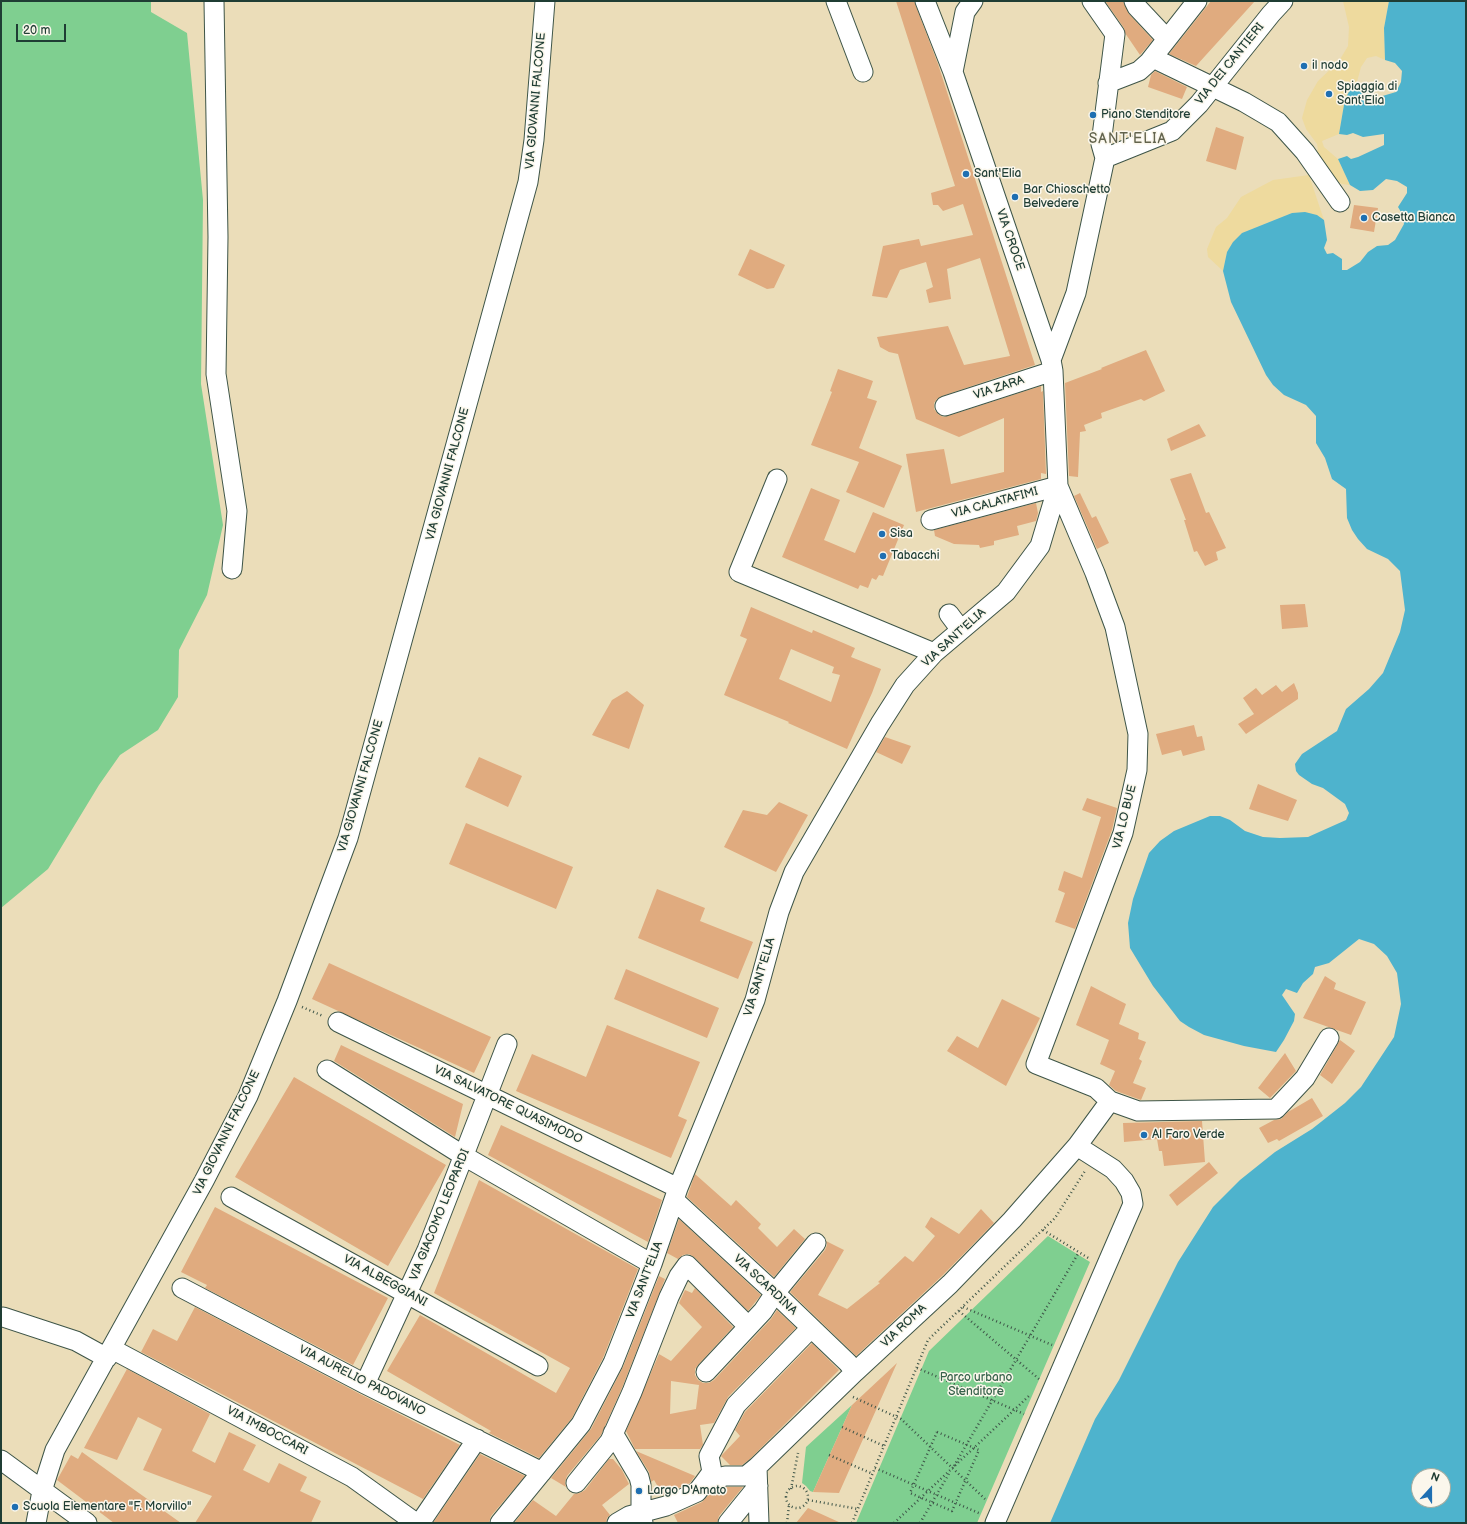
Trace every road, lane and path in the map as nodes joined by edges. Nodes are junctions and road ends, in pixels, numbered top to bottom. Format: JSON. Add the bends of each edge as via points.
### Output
{"nodes":[{"id":1,"x":214,"y":1,"type":"edge"},
{"id":2,"x":545,"y":1,"type":"edge"},
{"id":3,"x":836,"y":1,"type":"edge"},
{"id":4,"x":925,"y":1,"type":"edge"},
{"id":5,"x":973,"y":1,"type":"edge"},
{"id":6,"x":1092,"y":1,"type":"edge"},
{"id":7,"x":1134,"y":1,"type":"edge"},
{"id":8,"x":1283,"y":1,"type":"edge"},
{"id":9,"x":1192,"y":3,"type":"edge"},
{"id":10,"x":1167,"y":39,"type":"junction"},
{"id":11,"x":1153,"y":58,"type":"junction"},
{"id":12,"x":863,"y":72,"type":"dead end"},
{"id":13,"x":953,"y":72,"type":"junction"},
{"id":14,"x":1108,"y":83,"type":"junction"},
{"id":15,"x":1213,"y":86,"type":"junction"},
{"id":16,"x":1105,"y":158,"type":"junction"},
{"id":17,"x":1340,"y":202,"type":"dead end"},
{"id":18,"x":1052,"y":366,"type":"junction"},
{"id":19,"x":945,"y":406,"type":"dead end"},
{"id":20,"x":777,"y":479,"type":"dead end"},
{"id":21,"x":1058,"y":486,"type":"junction"},
{"id":22,"x":932,"y":520,"type":"dead end"},
{"id":23,"x":232,"y":569,"type":"dead end"},
{"id":24,"x":949,"y":614,"type":"dead end"},
{"id":25,"x":962,"y":630,"type":"junction"},
{"id":26,"x":934,"y":653,"type":"junction"},
{"id":27,"x":287,"y":1001,"type":"junction"},
{"id":28,"x":338,"y":1022,"type":"joint"},
{"id":29,"x":1328,"y":1038,"type":"dead end"},
{"id":30,"x":507,"y":1044,"type":"dead end"},
{"id":31,"x":327,"y":1070,"type":"dead end"},
{"id":32,"x":487,"y":1095,"type":"junction"},
{"id":33,"x":1110,"y":1101,"type":"junction"},
{"id":34,"x":1077,"y":1146,"type":"junction"},
{"id":35,"x":464,"y":1156,"type":"junction"},
{"id":36,"x":1093,"y":1156,"type":"junction"},
{"id":37,"x":676,"y":1194,"type":"junction"},
{"id":38,"x":231,"y":1197,"type":"dead end"},
{"id":39,"x":816,"y":1243,"type":"dead end"},
{"id":40,"x":1079,"y":1252,"type":"dead end"},
{"id":41,"x":652,"y":1264,"type":"junction"},
{"id":42,"x":182,"y":1288,"type":"dead end"},
{"id":43,"x":775,"y":1293,"type":"junction"},
{"id":44,"x":407,"y":1294,"type":"junction"},
{"id":45,"x":963,"y":1307,"type":"junction"},
{"id":46,"x":959,"y":1311,"type":"junction"},
{"id":47,"x":3,"y":1317,"type":"dead end"},
{"id":48,"x":748,"y":1326,"type":"junction"},
{"id":49,"x":810,"y":1328,"type":"junction"},
{"id":50,"x":1030,"y":1336,"type":"junction"},
{"id":51,"x":1058,"y":1348,"type":"dead end"},
{"id":52,"x":109,"y":1354,"type":"junction"},
{"id":53,"x":1016,"y":1360,"type":"junction"},
{"id":54,"x":538,"y":1366,"type":"dead end"},
{"id":55,"x":917,"y":1368,"type":"junction"},
{"id":56,"x":706,"y":1372,"type":"dead end"},
{"id":57,"x":855,"y":1372,"type":"junction"},
{"id":58,"x":1043,"y":1383,"type":"dead end"},
{"id":59,"x":365,"y":1384,"type":"junction"},
{"id":60,"x":1031,"y":1394,"type":"dead end"},
{"id":61,"x":992,"y":1400,"type":"junction"},
{"id":62,"x":848,"y":1402,"type":"dead end"},
{"id":63,"x":1014,"y":1410,"type":"junction"},
{"id":64,"x":896,"y":1417,"type":"junction"},
{"id":65,"x":1039,"y":1420,"type":"junction"},
{"id":66,"x":842,"y":1427,"type":"dead end"},
{"id":67,"x":613,"y":1433,"type":"junction"},
{"id":68,"x":477,"y":1439,"type":"junction"},
{"id":69,"x":966,"y":1445,"type":"junction"},
{"id":70,"x":884,"y":1446,"type":"junction"},
{"id":71,"x":931,"y":1447,"type":"junction"},
{"id":72,"x":974,"y":1448,"type":"junction"},
{"id":73,"x":799,"y":1450,"type":"dead end"},
{"id":74,"x":830,"y":1455,"type":"dead end"},
{"id":75,"x":1,"y":1460,"type":"edge"},
{"id":76,"x":757,"y":1467,"type":"junction"},
{"id":77,"x":875,"y":1468,"type":"junction"},
{"id":78,"x":952,"y":1468,"type":"junction"},
{"id":79,"x":542,"y":1472,"type":"junction"},
{"id":80,"x":873,"y":1474,"type":"junction"},
{"id":81,"x":965,"y":1480,"type":"junction"},
{"id":82,"x":576,"y":1482,"type":"dead end"},
{"id":83,"x":704,"y":1483,"type":"junction"},
{"id":84,"x":914,"y":1485,"type":"junction"},
{"id":85,"x":758,"y":1486,"type":"junction"},
{"id":86,"x":791,"y":1489,"type":"junction"},
{"id":87,"x":42,"y":1491,"type":"junction"},
{"id":88,"x":928,"y":1491,"type":"junction"},
{"id":89,"x":936,"y":1495,"type":"junction"},
{"id":90,"x":920,"y":1498,"type":"junction"},
{"id":91,"x":808,"y":1500,"type":"junction"},
{"id":92,"x":932,"y":1503,"type":"junction"},
{"id":93,"x":955,"y":1503,"type":"junction"},
{"id":94,"x":990,"y":1504,"type":"dead end"},
{"id":95,"x":789,"y":1505,"type":"junction"},
{"id":96,"x":858,"y":1509,"type":"junction"},
{"id":97,"x":642,"y":1518,"type":"edge"},
{"id":98,"x":990,"y":1519,"type":"edge"},
{"id":99,"x":618,"y":1522,"type":"edge"},
{"id":100,"x":36,"y":1523,"type":"edge"},
{"id":101,"x":87,"y":1523,"type":"edge"},
{"id":102,"x":416,"y":1523,"type":"edge"},
{"id":103,"x":420,"y":1523,"type":"edge"},
{"id":104,"x":500,"y":1523,"type":"edge"},
{"id":105,"x":728,"y":1523,"type":"edge"},
{"id":106,"x":760,"y":1523,"type":"edge"},
{"id":107,"x":787,"y":1523,"type":"edge"},
{"id":108,"x":852,"y":1523,"type":"edge"},
{"id":109,"x":894,"y":1523,"type":"edge"},
{"id":110,"x":920,"y":1523,"type":"edge"}],
"edges":[{"from":1,"to":23,"type":"street","via":[[218,237],[216,374],[237,510]]},
{"from":2,"to":27,"type":"street","name":"VIA GIOVANNI FALCONE","via":[[534,140],[528,182],[348,838]]},
{"from":3,"to":12,"type":"street"},
{"from":4,"to":13,"type":"street","name":"VIA CROCE"},
{"from":5,"to":13,"type":"street","via":[[965,12]]},
{"from":6,"to":14,"type":"street","via":[[1115,34]]},
{"from":7,"to":10,"type":"street"},
{"from":8,"to":15,"type":"street","name":"VIA DEI CANTIERI"},
{"from":9,"to":10,"type":"street"},
{"from":10,"to":11,"type":"street"},
{"from":11,"to":14,"type":"street","via":[[1138,71]]},
{"from":11,"to":15,"type":"street"},
{"from":13,"to":18,"type":"street","name":"VIA CROCE"},
{"from":14,"to":16,"type":"street","via":[[1100,144]]},
{"from":15,"to":16,"type":"street","name":"VIA DEI CANTIERI","via":[[1172,132]]},
{"from":15,"to":17,"type":"street","via":[[1278,122],[1305,152]]},
{"from":16,"to":18,"type":"street","via":[[1076,292]]},
{"from":18,"to":19,"type":"street","name":"VIA ZARA"},
{"from":18,"to":21,"type":"street","name":"VIA CROCE"},
{"from":20,"to":26,"type":"street","via":[[739,572]]},
{"from":21,"to":22,"type":"street","name":"VIA CALATAFIMI"},
{"from":21,"to":25,"type":"street","name":"VIA SANT'ELIA","via":[[1040,546],[1006,592]]},
{"from":21,"to":33,"type":"street","name":"VIA LO BUE","via":[[1115,627],[1138,734],[1137,770],[1123,833],[1036,1064],[1096,1088]]},
{"from":24,"to":25,"type":"street"},
{"from":25,"to":26,"type":"street","name":"VIA SANT'ELIA"},
{"from":26,"to":37,"type":"street","name":"VIA SANT'ELIA","via":[[905,685],[880,724],[794,872],[779,912],[755,1000]]},
{"from":27,"to":28,"type":"path"},
{"from":27,"to":52,"type":"street","name":"VIA GIOVANNI FALCONE","via":[[248,1096]]},
{"from":28,"to":32,"type":"street","name":"VIA SALVATORE QUASIMODO"},
{"from":29,"to":33,"type":"street","via":[[1305,1078],[1276,1109],[1138,1111]]},
{"from":30,"to":32,"type":"street","name":"VIA GIACOMO LEOPARDI"},
{"from":31,"to":35,"type":"street"},
{"from":32,"to":35,"type":"street","name":"VIA GIACOMO LEOPARDI"},
{"from":32,"to":37,"type":"street","name":"VIA SALVATORE QUASIMODO"},
{"from":33,"to":34,"type":"street","name":"VIA ROMA"},
{"from":34,"to":36,"type":"street"},
{"from":34,"to":57,"type":"street","name":"VIA ROMA","via":[[1012,1220],[950,1284]]},
{"from":35,"to":41,"type":"street"},
{"from":35,"to":44,"type":"street","name":"VIA GIACOMO LEOPARDI"},
{"from":36,"to":45,"type":"path","via":[[1056,1218]]},
{"from":36,"to":65,"type":"street","via":[[1124,1181],[1131,1193],[1133,1204]]},
{"from":37,"to":41,"type":"street","name":"VIA SANT'ELIA"},
{"from":37,"to":43,"type":"street","name":"VIA SCARDINA"},
{"from":38,"to":44,"type":"street","name":"VIA ALBEGGIANI"},
{"from":39,"to":43,"type":"street"},
{"from":40,"to":50,"type":"path"},
{"from":41,"to":79,"type":"street","name":"VIA SANT'ELIA","via":[[613,1363],[581,1424]]},
{"from":42,"to":59,"type":"street","name":"VIA AURELIO PADOVANO"},
{"from":43,"to":48,"type":"street","via":[[763,1311]]},
{"from":43,"to":49,"type":"street","name":"VIA SCARDINA"},
{"from":44,"to":54,"type":"street","name":"VIA ALBEGGIANI"},
{"from":44,"to":59,"type":"street","name":"VIA GIACOMO LEOPARDI"},
{"from":45,"to":46,"type":"path"},
{"from":45,"to":50,"type":"path"},
{"from":46,"to":53,"type":"path"},
{"from":46,"to":55,"type":"path","via":[[928,1340]]},
{"from":47,"to":52,"type":"street","name":"VIA IMBOCCARI"},
{"from":48,"to":56,"type":"street"},
{"from":48,"to":67,"type":"street","via":[[687,1265],[669,1297]]},
{"from":49,"to":57,"type":"street","name":"VIA SCARDINA"},
{"from":49,"to":83,"type":"street","via":[[736,1405],[708,1456],[712,1472]]},
{"from":50,"to":51,"type":"path"},
{"from":50,"to":53,"type":"path"},
{"from":52,"to":87,"type":"street","name":"VIA GIOVANNI FALCONE","via":[[55,1450]]},
{"from":52,"to":102,"type":"street","name":"VIA IMBOCCARI","via":[[352,1476]]},
{"from":53,"to":58,"type":"path"},
{"from":53,"to":61,"type":"path"},
{"from":55,"to":61,"type":"path"},
{"from":55,"to":64,"type":"path"},
{"from":57,"to":76,"type":"street","name":"VIA ROMA"},
{"from":59,"to":68,"type":"street","name":"VIA AURELIO PADOVANO"},
{"from":60,"to":63,"type":"path"},
{"from":61,"to":63,"type":"path"},
{"from":61,"to":69,"type":"path"},
{"from":62,"to":64,"type":"path","via":[[853,1397]]},
{"from":63,"to":65,"type":"path"},
{"from":63,"to":72,"type":"path"},
{"from":64,"to":70,"type":"path"},
{"from":64,"to":71,"type":"path"},
{"from":65,"to":98,"type":"street"},
{"from":66,"to":70,"type":"path"},
{"from":67,"to":82,"type":"street","via":[[610,1441]]},
{"from":67,"to":97,"type":"street","via":[[639,1477]]},
{"from":68,"to":79,"type":"street","name":"VIA AURELIO PADOVANO"},
{"from":68,"to":103,"type":"street"},
{"from":69,"to":71,"type":"path","via":[[937,1432]]},
{"from":69,"to":72,"type":"path"},
{"from":69,"to":78,"type":"path"},
{"from":70,"to":77,"type":"path"},
{"from":71,"to":78,"type":"path"},
{"from":71,"to":84,"type":"path"},
{"from":72,"to":78,"type":"path"},
{"from":72,"to":81,"type":"path","via":[[979,1450]]},
{"from":73,"to":86,"type":"path"},
{"from":74,"to":80,"type":"path"},
{"from":75,"to":87,"type":"street"},
{"from":76,"to":83,"type":"street","name":"VIA ROMA","via":[[746,1476],[725,1476]]},
{"from":76,"to":85,"type":"street"},
{"from":77,"to":80,"type":"path"},
{"from":77,"to":84,"type":"path"},
{"from":78,"to":81,"type":"path"},
{"from":78,"to":88,"type":"path"},
{"from":78,"to":89,"type":"path"},
{"from":79,"to":104,"type":"street","name":"VIA SANT'ELIA"},
{"from":80,"to":96,"type":"path"},
{"from":81,"to":93,"type":"path"},
{"from":81,"to":94,"type":"path"},
{"from":83,"to":97,"type":"street","name":"VIA ROMA","via":[[697,1492]]},
{"from":84,"to":88,"type":"path"},
{"from":84,"to":90,"type":"path","via":[[910,1494]]},
{"from":85,"to":105,"type":"street"},
{"from":85,"to":106,"type":"street"},
{"from":86,"to":91,"type":"path","via":[[798,1486],[804,1489]]},
{"from":86,"to":95,"type":"path","via":[[787,1494]]},
{"from":87,"to":100,"type":"street","name":"VIA GIOVANNI FALCONE"},
{"from":87,"to":101,"type":"street"},
{"from":88,"to":89,"type":"path"},
{"from":88,"to":90,"type":"path"},
{"from":89,"to":92,"type":"path"},
{"from":89,"to":93,"type":"path"},
{"from":90,"to":92,"type":"path"},
{"from":90,"to":109,"type":"path"},
{"from":91,"to":95,"type":"path","via":[[799,1508]]},
{"from":91,"to":96,"type":"path"},
{"from":92,"to":93,"type":"path","via":[[952,1511]]},
{"from":92,"to":110,"type":"path"},
{"from":93,"to":98,"type":"path"},
{"from":95,"to":107,"type":"path"},
{"from":96,"to":108,"type":"path"},
{"from":97,"to":99,"type":"street","name":"VIA ROMA","via":[[629,1516]]}]}
